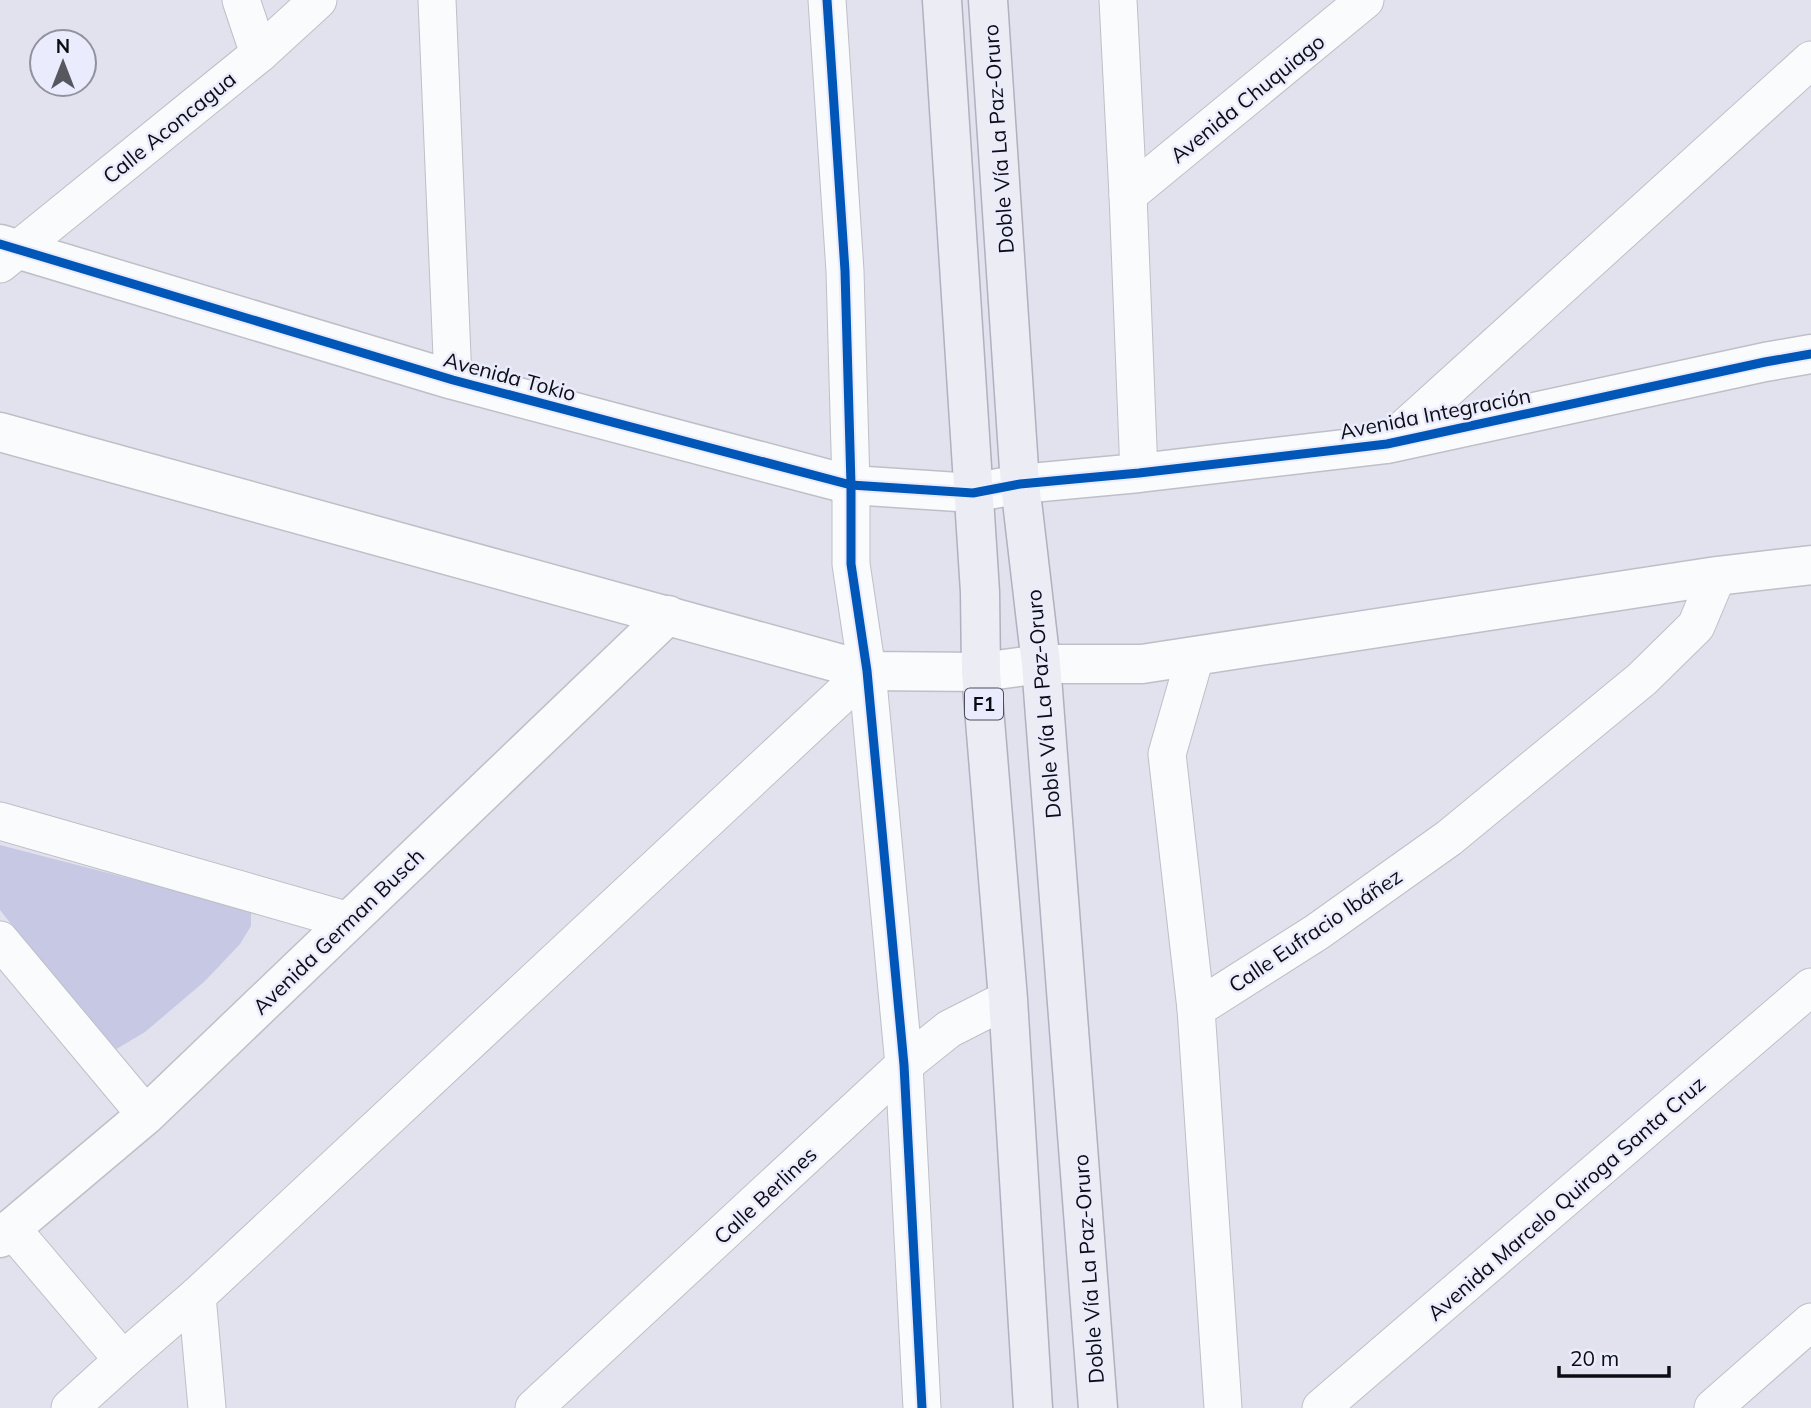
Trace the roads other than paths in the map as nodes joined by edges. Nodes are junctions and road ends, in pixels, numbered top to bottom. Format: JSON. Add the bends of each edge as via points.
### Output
{"nodes":[{"id":1,"x":241,"y":0,"type":"edge"},
{"id":2,"x":318,"y":0,"type":"edge"},
{"id":3,"x":437,"y":0,"type":"edge"},
{"id":4,"x":828,"y":0,"type":"edge"},
{"id":5,"x":942,"y":0,"type":"edge"},
{"id":6,"x":988,"y":0,"type":"edge"},
{"id":7,"x":1118,"y":0,"type":"edge"},
{"id":8,"x":1366,"y":0,"type":"edge"},
{"id":9,"x":259,"y":54,"type":"junction"},
{"id":10,"x":1811,"y":60,"type":"edge"},
{"id":11,"x":1128,"y":195,"type":"junction"},
{"id":12,"x":6,"y":253,"type":"edge"},
{"id":13,"x":1811,"y":354,"type":"edge"},
{"id":14,"x":453,"y":380,"type":"junction"},
{"id":15,"x":0,"y":432,"type":"edge"},
{"id":16,"x":1387,"y":443,"type":"junction"},
{"id":17,"x":1139,"y":473,"type":"junction"},
{"id":18,"x":1020,"y":484,"type":"junction"},
{"id":19,"x":851,"y":485,"type":"junction"},
{"id":20,"x":973,"y":493,"type":"junction"},
{"id":21,"x":1811,"y":565,"type":"edge"},
{"id":22,"x":1717,"y":576,"type":"junction"},
{"id":23,"x":668,"y":615,"type":"junction"},
{"id":24,"x":1195,"y":657,"type":"junction"},
{"id":25,"x":1041,"y":664,"type":"junction"},
{"id":26,"x":867,"y":671,"type":"junction"},
{"id":27,"x":981,"y":672,"type":"junction"},
{"id":28,"x":0,"y":821,"type":"edge"},
{"id":29,"x":349,"y":921,"type":"junction"},
{"id":30,"x":0,"y":940,"type":"edge"},
{"id":31,"x":1811,"y":987,"type":"edge"},
{"id":32,"x":1008,"y":999,"type":"junction"},
{"id":33,"x":1196,"y":1009,"type":"junction"},
{"id":34,"x":904,"y":1065,"type":"junction"},
{"id":35,"x":146,"y":1115,"type":"junction"},
{"id":36,"x":6,"y":1233,"type":"edge"},
{"id":37,"x":197,"y":1297,"type":"junction"},
{"id":38,"x":1811,"y":1322,"type":"edge"},
{"id":39,"x":123,"y":1360,"type":"junction"},
{"id":40,"x":69,"y":1408,"type":"edge"},
{"id":41,"x":207,"y":1408,"type":"edge"},
{"id":42,"x":534,"y":1408,"type":"edge"},
{"id":43,"x":922,"y":1408,"type":"edge"},
{"id":44,"x":1033,"y":1408,"type":"edge"},
{"id":45,"x":1098,"y":1408,"type":"edge"},
{"id":46,"x":1223,"y":1408,"type":"edge"},
{"id":47,"x":1321,"y":1408,"type":"edge"},
{"id":48,"x":1713,"y":1408,"type":"edge"}],
"edges":[{"from":1,"to":9,"type":"street"},
{"from":2,"to":9,"type":"street","name":"Calle Aconcagua"},
{"from":3,"to":14,"type":"street"},
{"from":4,"to":19,"type":"street","via":[[845,271]]},
{"from":5,"to":20,"type":"highway","number":"F1"},
{"from":6,"to":18,"type":"highway","name":"Doble Vía La Paz-Oruro"},
{"from":7,"to":11,"type":"street"},
{"from":8,"to":11,"type":"street","name":"Avenida Chuquiago"},
{"from":9,"to":12,"type":"street","name":"Calle Aconcagua"},
{"from":10,"to":16,"type":"street"},
{"from":11,"to":17,"type":"street"},
{"from":12,"to":14,"type":"street","name":"Avenida Tokio"},
{"from":13,"to":16,"type":"street","name":"Avenida Integración"},
{"from":14,"to":19,"type":"street","name":"Avenida Tokio"},
{"from":15,"to":23,"type":"street"},
{"from":16,"to":17,"type":"street","name":"Avenida Integración"},
{"from":17,"to":18,"type":"street","name":"Avenida Integración"},
{"from":18,"to":20,"type":"street","name":"Avenida Tokio"},
{"from":18,"to":25,"type":"highway","name":"Doble Vía La Paz-Oruro"},
{"from":19,"to":20,"type":"street","name":"Avenida Tokio"},
{"from":19,"to":26,"type":"street","via":[[851,564]]},
{"from":20,"to":27,"type":"highway","number":"F1"},
{"from":21,"to":22,"type":"street"},
{"from":22,"to":24,"type":"street"},
{"from":22,"to":33,"type":"street","name":"Calle Eufracio Ibáñez","via":[[1696,626],[1631,688],[1448,838],[1317,932]]},
{"from":23,"to":26,"type":"street"},
{"from":23,"to":29,"type":"street","name":"Avenida German Busch"},
{"from":24,"to":25,"type":"street","via":[[1142,664]]},
{"from":24,"to":33,"type":"street","via":[[1167,754]]},
{"from":25,"to":27,"type":"street"},
{"from":25,"to":45,"type":"highway","name":"Doble Vía La Paz-Oruro"},
{"from":26,"to":27,"type":"street"},
{"from":26,"to":34,"type":"street"},
{"from":26,"to":37,"type":"street"},
{"from":27,"to":32,"type":"highway","number":"F1"},
{"from":28,"to":29,"type":"street"},
{"from":29,"to":35,"type":"street","name":"Avenida German Busch"},
{"from":30,"to":35,"type":"street"},
{"from":31,"to":47,"type":"street","name":"Avenida Marcelo Quiroga Santa Cruz"},
{"from":32,"to":34,"type":"street","name":"Calle Berlines","via":[[949,1029]]},
{"from":32,"to":44,"type":"highway","number":"F1"},
{"from":33,"to":46,"type":"street"},
{"from":34,"to":42,"type":"street","name":"Calle Berlines"},
{"from":34,"to":43,"type":"street"},
{"from":35,"to":36,"type":"street","name":"Avenida German Busch"},
{"from":36,"to":39,"type":"street"},
{"from":37,"to":39,"type":"street"},
{"from":37,"to":41,"type":"street"},
{"from":38,"to":48,"type":"street"},
{"from":39,"to":40,"type":"street"}]}
